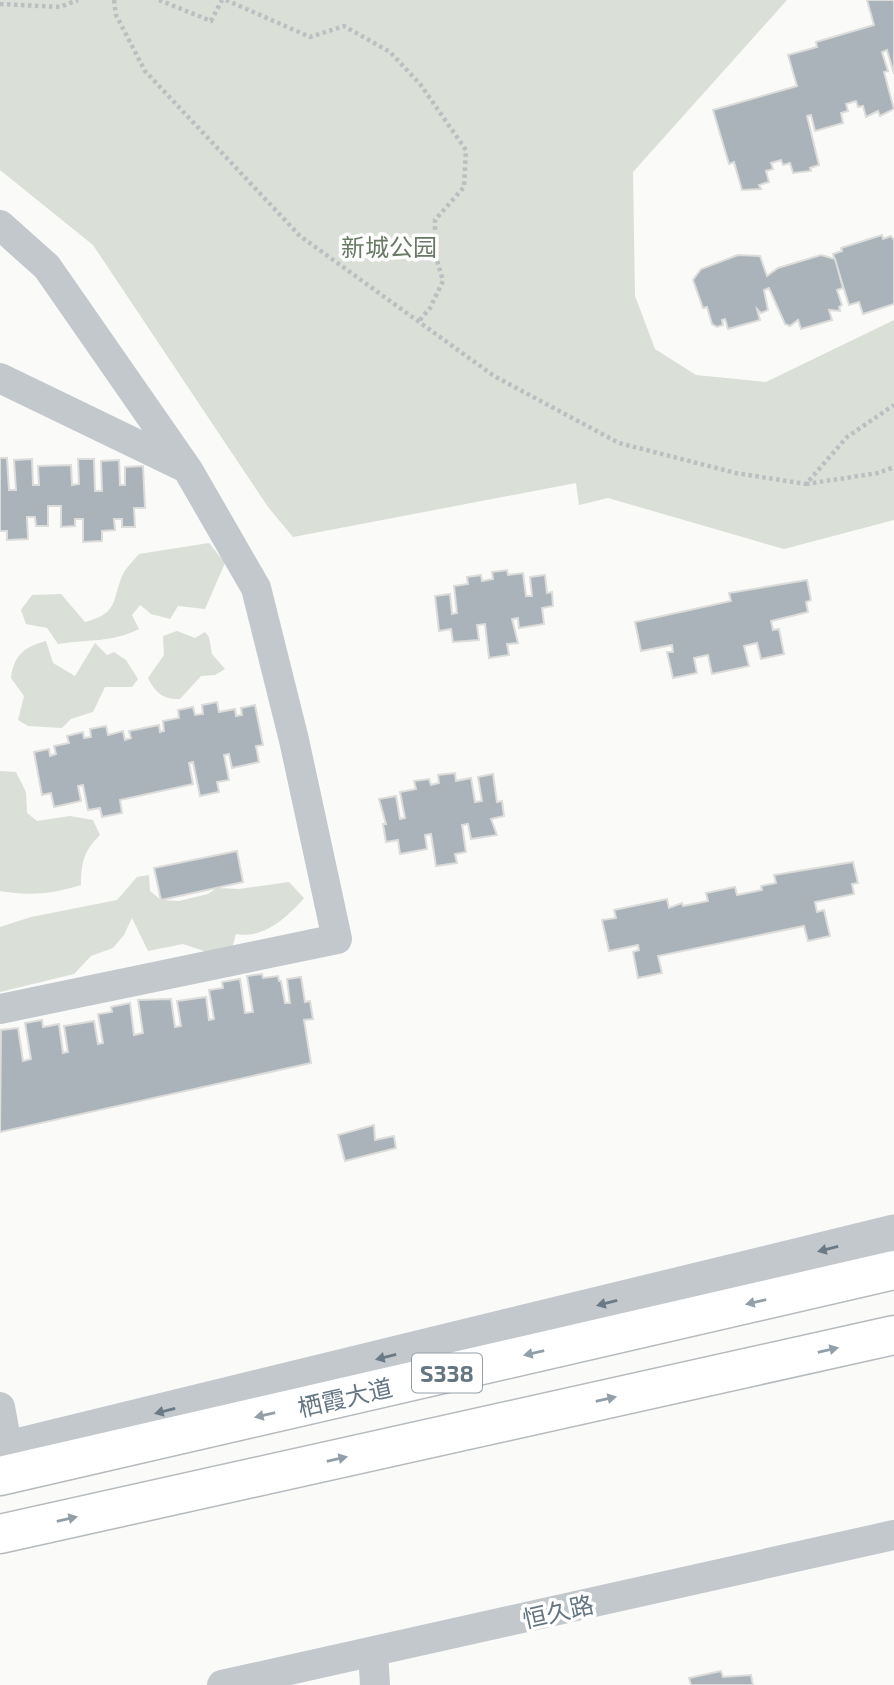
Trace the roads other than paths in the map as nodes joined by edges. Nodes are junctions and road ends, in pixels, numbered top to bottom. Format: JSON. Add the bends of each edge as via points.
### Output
{"nodes":[{"id":1,"x":0,"y":225,"type":"edge"},
{"id":2,"x":0,"y":378,"type":"edge"},
{"id":3,"x":188,"y":470,"type":"junction"},
{"id":4,"x":0,"y":1009,"type":"edge"},
{"id":5,"x":894,"y":1233,"type":"edge"},
{"id":6,"x":894,"y":1270,"type":"edge"},
{"id":7,"x":894,"y":1335,"type":"edge"},
{"id":8,"x":0,"y":1407,"type":"edge"},
{"id":9,"x":3,"y":1459,"type":"edge"},
{"id":10,"x":0,"y":1534,"type":"edge"},
{"id":11,"x":894,"y":1535,"type":"edge"},
{"id":12,"x":373,"y":1653,"type":"junction"},
{"id":13,"x":222,"y":1685,"type":"edge"},
{"id":14,"x":375,"y":1685,"type":"edge"}],
"edges":[{"from":1,"to":3,"type":"street","via":[[47,267]]},
{"from":2,"to":3,"type":"street"},
{"from":3,"to":4,"type":"street","via":[[256,588],[337,939]]},
{"from":5,"to":9,"type":"street","one_way":true},
{"from":6,"to":9,"type":"main road","name":"栖霞大道","number":"S338","one_way":true},
{"from":10,"to":7,"type":"main road","number":"S338","one_way":true},
{"from":8,"to":9,"type":"street"},
{"from":11,"to":12,"type":"street","name":"恒久路"},
{"from":12,"to":13,"type":"street","name":"恒久路"},
{"from":12,"to":14,"type":"street"}]}
